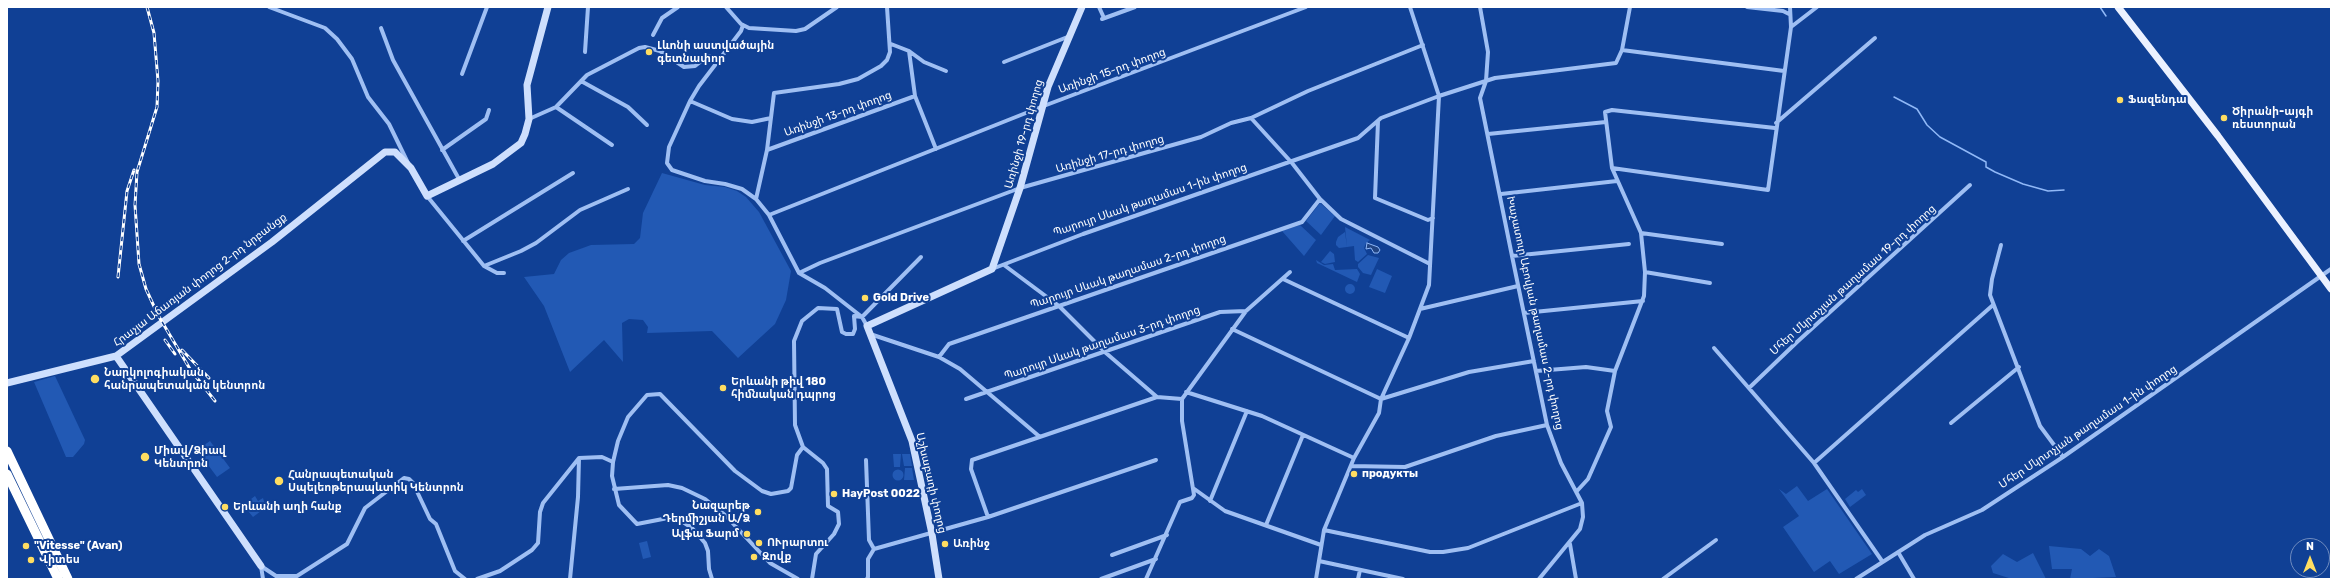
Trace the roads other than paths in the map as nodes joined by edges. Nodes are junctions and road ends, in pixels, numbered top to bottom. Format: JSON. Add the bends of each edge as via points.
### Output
{"nodes":[{"id":1,"x":269,"y":7,"type":"edge"},
{"id":2,"x":487,"y":7,"type":"edge"},
{"id":3,"x":548,"y":7,"type":"edge"},
{"id":4,"x":588,"y":7,"type":"edge"},
{"id":5,"x":678,"y":7,"type":"edge"},
{"id":6,"x":726,"y":7,"type":"edge"},
{"id":7,"x":836,"y":7,"type":"edge"},
{"id":8,"x":887,"y":7,"type":"edge"},
{"id":9,"x":1082,"y":7,"type":"edge"},
{"id":10,"x":1099,"y":7,"type":"edge"},
{"id":11,"x":1135,"y":7,"type":"edge"},
{"id":12,"x":1306,"y":7,"type":"edge"},
{"id":13,"x":1410,"y":7,"type":"edge"},
{"id":14,"x":1480,"y":7,"type":"edge"},
{"id":15,"x":1630,"y":7,"type":"edge"},
{"id":16,"x":1746,"y":7,"type":"edge"},
{"id":17,"x":1790,"y":7,"type":"edge"},
{"id":18,"x":1817,"y":7,"type":"edge"},
{"id":19,"x":2118,"y":7,"type":"edge"},
{"id":20,"x":1789,"y":14,"type":"junction"},
{"id":21,"x":743,"y":25,"type":"junction"},
{"id":22,"x":1791,"y":27,"type":"junction"},
{"id":23,"x":381,"y":28,"type":"dead end"},
{"id":24,"x":652,"y":35,"type":"dead end"},
{"id":25,"x":1070,"y":36,"type":"junction"},
{"id":26,"x":1875,"y":38,"type":"dead end"},
{"id":27,"x":891,"y":44,"type":"junction"},
{"id":28,"x":1423,"y":44,"type":"junction"},
{"id":29,"x":1622,"y":50,"type":"junction"},
{"id":30,"x":909,"y":51,"type":"junction"},
{"id":31,"x":585,"y":52,"type":"dead end"},
{"id":32,"x":719,"y":60,"type":"junction"},
{"id":33,"x":1004,"y":62,"type":"dead end"},
{"id":34,"x":1784,"y":70,"type":"junction"},
{"id":35,"x":946,"y":71,"type":"dead end"},
{"id":36,"x":462,"y":74,"type":"dead end"},
{"id":37,"x":581,"y":81,"type":"junction"},
{"id":38,"x":1486,"y":81,"type":"junction"},
{"id":39,"x":915,"y":96,"type":"junction"},
{"id":40,"x":1439,"y":96,"type":"junction"},
{"id":41,"x":690,"y":102,"type":"junction"},
{"id":42,"x":556,"y":107,"type":"junction"},
{"id":43,"x":1041,"y":107,"type":"junction"},
{"id":44,"x":489,"y":110,"type":"dead end"},
{"id":45,"x":771,"y":118,"type":"junction"},
{"id":46,"x":1251,"y":118,"type":"junction"},
{"id":47,"x":529,"y":119,"type":"junction"},
{"id":48,"x":1378,"y":122,"type":"junction"},
{"id":49,"x":1606,"y":122,"type":"junction"},
{"id":50,"x":1776,"y":123,"type":"junction"},
{"id":51,"x":647,"y":125,"type":"dead end"},
{"id":52,"x":1775,"y":128,"type":"junction"},
{"id":53,"x":1488,"y":134,"type":"junction"},
{"id":54,"x":612,"y":145,"type":"dead end"},
{"id":55,"x":936,"y":149,"type":"junction"},
{"id":56,"x":442,"y":150,"type":"junction"},
{"id":57,"x":767,"y":150,"type":"junction"},
{"id":58,"x":1292,"y":163,"type":"junction"},
{"id":59,"x":411,"y":168,"type":"junction"},
{"id":60,"x":1612,"y":168,"type":"junction"},
{"id":61,"x":573,"y":173,"type":"dead end"},
{"id":62,"x":459,"y":179,"type":"junction"},
{"id":63,"x":1617,"y":181,"type":"junction"},
{"id":64,"x":1970,"y":185,"type":"dead end"},
{"id":65,"x":1020,"y":188,"type":"junction"},
{"id":66,"x":628,"y":189,"type":"dead end"},
{"id":67,"x":1500,"y":194,"type":"junction"},
{"id":68,"x":427,"y":196,"type":"junction"},
{"id":69,"x":756,"y":199,"type":"junction"},
{"id":70,"x":1320,"y":199,"type":"junction"},
{"id":71,"x":769,"y":215,"type":"junction"},
{"id":72,"x":1433,"y":218,"type":"junction"},
{"id":73,"x":1641,"y":233,"type":"junction"},
{"id":74,"x":463,"y":241,"type":"junction"},
{"id":75,"x":1629,"y":244,"type":"dead end"},
{"id":76,"x":1722,"y":244,"type":"dead end"},
{"id":77,"x":2001,"y":245,"type":"dead end"},
{"id":78,"x":1512,"y":256,"type":"junction"},
{"id":79,"x":921,"y":257,"type":"dead end"},
{"id":80,"x":1430,"y":264,"type":"junction"},
{"id":81,"x":1004,"y":265,"type":"junction"},
{"id":82,"x":484,"y":266,"type":"junction"},
{"id":83,"x":992,"y":269,"type":"junction"},
{"id":84,"x":2331,"y":269,"type":"edge"},
{"id":85,"x":1290,"y":272,"type":"dead end"},
{"id":86,"x":1645,"y":272,"type":"junction"},
{"id":87,"x":504,"y":273,"type":"dead end"},
{"id":88,"x":799,"y":273,"type":"junction"},
{"id":89,"x":2322,"y":276,"type":"junction"},
{"id":90,"x":1283,"y":279,"type":"junction"},
{"id":91,"x":1710,"y":283,"type":"dead end"},
{"id":92,"x":1518,"y":286,"type":"junction"},
{"id":93,"x":2331,"y":288,"type":"edge"},
{"id":94,"x":1643,"y":301,"type":"junction"},
{"id":95,"x":1993,"y":305,"type":"junction"},
{"id":96,"x":1059,"y":306,"type":"junction"},
{"id":97,"x":1420,"y":309,"type":"junction"},
{"id":98,"x":1246,"y":311,"type":"junction"},
{"id":99,"x":1524,"y":313,"type":"junction"},
{"id":100,"x":862,"y":317,"type":"junction"},
{"id":101,"x":1232,"y":329,"type":"junction"},
{"id":102,"x":869,"y":330,"type":"junction"},
{"id":103,"x":1409,"y":338,"type":"junction"},
{"id":104,"x":1714,"y":348,"type":"dead end"},
{"id":105,"x":1106,"y":353,"type":"junction"},
{"id":106,"x":116,"y":356,"type":"junction"},
{"id":107,"x":939,"y":357,"type":"junction"},
{"id":108,"x":1534,"y":361,"type":"junction"},
{"id":109,"x":2019,"y":367,"type":"junction"},
{"id":110,"x":1536,"y":371,"type":"junction"},
{"id":111,"x":1615,"y":371,"type":"junction"},
{"id":112,"x":7,"y":383,"type":"edge"},
{"id":113,"x":1749,"y":388,"type":"junction"},
{"id":114,"x":987,"y":392,"type":"junction"},
{"id":115,"x":1186,"y":392,"type":"junction"},
{"id":116,"x":1157,"y":397,"type":"junction"},
{"id":117,"x":966,"y":399,"type":"dead end"},
{"id":118,"x":1182,"y":399,"type":"junction"},
{"id":119,"x":1381,"y":399,"type":"junction"},
{"id":120,"x":1247,"y":411,"type":"junction"},
{"id":121,"x":1950,"y":423,"type":"dead end"},
{"id":122,"x":1547,"y":425,"type":"junction"},
{"id":123,"x":1303,"y":435,"type":"junction"},
{"id":124,"x":1040,"y":437,"type":"junction"},
{"id":125,"x":802,"y":447,"type":"junction"},
{"id":126,"x":7,"y":451,"type":"edge"},
{"id":127,"x":2063,"y":457,"type":"junction"},
{"id":128,"x":580,"y":458,"type":"junction"},
{"id":129,"x":1354,"y":458,"type":"junction"},
{"id":130,"x":866,"y":460,"type":"dead end"},
{"id":131,"x":1156,"y":460,"type":"dead end"},
{"id":132,"x":613,"y":462,"type":"junction"},
{"id":133,"x":1814,"y":463,"type":"junction"},
{"id":134,"x":1351,"y":466,"type":"junction"},
{"id":135,"x":7,"y":474,"type":"edge"},
{"id":136,"x":1192,"y":488,"type":"junction"},
{"id":137,"x":614,"y":489,"type":"junction"},
{"id":138,"x":1577,"y":492,"type":"junction"},
{"id":139,"x":1210,"y":501,"type":"junction"},
{"id":140,"x":1582,"y":503,"type":"junction"},
{"id":141,"x":988,"y":517,"type":"junction"},
{"id":142,"x":1266,"y":525,"type":"junction"},
{"id":143,"x":1324,"y":530,"type":"junction"},
{"id":144,"x":932,"y":534,"type":"junction"},
{"id":145,"x":1167,"y":534,"type":"junction"},
{"id":146,"x":1716,"y":540,"type":"dead end"},
{"id":147,"x":1570,"y":544,"type":"junction"},
{"id":148,"x":1321,"y":545,"type":"junction"},
{"id":149,"x":874,"y":549,"type":"junction"},
{"id":150,"x":1898,"y":552,"type":"junction"},
{"id":151,"x":1112,"y":555,"type":"dead end"},
{"id":152,"x":1156,"y":559,"type":"junction"},
{"id":153,"x":1319,"y":561,"type":"junction"},
{"id":154,"x":1882,"y":561,"type":"junction"},
{"id":155,"x":262,"y":566,"type":"junction"},
{"id":156,"x":1360,"y":570,"type":"junction"},
{"id":157,"x":58,"y":579,"type":"edge"},
{"id":158,"x":68,"y":579,"type":"edge"},
{"id":159,"x":263,"y":579,"type":"edge"},
{"id":160,"x":465,"y":579,"type":"edge"},
{"id":161,"x":477,"y":579,"type":"edge"},
{"id":162,"x":570,"y":579,"type":"edge"},
{"id":163,"x":712,"y":579,"type":"edge"},
{"id":164,"x":798,"y":579,"type":"edge"},
{"id":165,"x":812,"y":579,"type":"edge"},
{"id":166,"x":867,"y":579,"type":"edge"},
{"id":167,"x":939,"y":579,"type":"edge"},
{"id":168,"x":1101,"y":579,"type":"edge"},
{"id":169,"x":1146,"y":579,"type":"edge"},
{"id":170,"x":1316,"y":579,"type":"edge"},
{"id":171,"x":1358,"y":579,"type":"edge"},
{"id":172,"x":1400,"y":579,"type":"edge"},
{"id":173,"x":1540,"y":579,"type":"edge"},
{"id":174,"x":1576,"y":579,"type":"edge"},
{"id":175,"x":1663,"y":579,"type":"edge"},
{"id":176,"x":1856,"y":579,"type":"edge"},
{"id":177,"x":1914,"y":579,"type":"edge"}],
"edges":[{"from":1,"to":59,"type":"street","via":[[325,28],[338,38],[352,60],[368,97],[389,124]]},
{"from":2,"to":36,"type":"street"},
{"from":3,"to":47,"type":"street","via":[[527,85]]},
{"from":4,"to":31,"type":"street"},
{"from":5,"to":24,"type":"street","via":[[662,18]]},
{"from":6,"to":21,"type":"street"},
{"from":7,"to":21,"type":"street","via":[[805,29],[796,31],[749,28]]},
{"from":8,"to":27,"type":"street"},
{"from":9,"to":25,"type":"street","name":"Առինջի 19-րդ փողոց"},
{"from":10,"to":11,"type":"street","via":[[1103,19]]},
{"from":12,"to":43,"type":"street","name":"Առինջի 15-րդ փողոց"},
{"from":13,"to":28,"type":"street"},
{"from":14,"to":38,"type":"street","name":"Խաչատուր Աբովյան թաղամաս 2-րդ փողոց","via":[[1488,52]]},
{"from":15,"to":29,"type":"street"},
{"from":16,"to":20,"type":"street","via":[[1783,10]]},
{"from":17,"to":20,"type":"street"},
{"from":18,"to":22,"type":"street"},
{"from":19,"to":89,"type":"main road"},
{"from":20,"to":22,"type":"street"},
{"from":21,"to":32,"type":"street"},
{"from":22,"to":34,"type":"street"},
{"from":23,"to":56,"type":"street","via":[[392,60]]},
{"from":25,"to":33,"type":"street"},
{"from":25,"to":43,"type":"street","name":"Առինջի 19-րդ փողոց"},
{"from":26,"to":50,"type":"street"},
{"from":27,"to":30,"type":"street"},
{"from":27,"to":45,"type":"street","via":[[887,60],[858,78],[839,84],[774,94]]},
{"from":28,"to":40,"type":"street"},
{"from":28,"to":46,"type":"street","name":"Առինջի 17-րդ փողոց","via":[[1308,91]]},
{"from":29,"to":34,"type":"street"},
{"from":29,"to":38,"type":"street","name":"Պարույր Սևակ թաղամաս 1-ին փողոց","via":[[1616,63]]},
{"from":30,"to":35,"type":"street","via":[[924,62]]},
{"from":30,"to":39,"type":"street"},
{"from":32,"to":37,"type":"street","via":[[708,56],[695,66],[684,67],[660,51],[645,47],[624,54]]},
{"from":32,"to":41,"type":"street"},
{"from":34,"to":50,"type":"street"},
{"from":37,"to":42,"type":"street"},
{"from":37,"to":51,"type":"street","via":[[628,107]]},
{"from":38,"to":40,"type":"street","name":"Պարույր Սևակ թաղամաս 1-ին փողոց"},
{"from":38,"to":53,"type":"street","name":"Խաչատուր Աբովյան թաղամաս 2-րդ փողոց","via":[[1480,98]]},
{"from":39,"to":55,"type":"street"},
{"from":39,"to":57,"type":"street","name":"Առինջի 13-րդ փողոց"},
{"from":40,"to":48,"type":"street","name":"Պարույր Սևակ թաղամաս 1-ին փողոց"},
{"from":40,"to":72,"type":"street"},
{"from":41,"to":45,"type":"street","via":[[732,119],[752,122]]},
{"from":41,"to":69,"type":"street","via":[[669,147],[668,163],[672,170],[742,189]]},
{"from":42,"to":47,"type":"street"},
{"from":42,"to":54,"type":"street"},
{"from":43,"to":55,"type":"street","name":"Առինջի 15-րդ փողոց"},
{"from":43,"to":65,"type":"street","name":"Առինջի 19-րդ փողոց"},
{"from":44,"to":56,"type":"street","via":[[486,119]]},
{"from":45,"to":57,"type":"street"},
{"from":46,"to":58,"type":"street"},
{"from":46,"to":65,"type":"street","name":"Առինջի 17-րդ փողոց","via":[[1231,123],[1179,144]]},
{"from":47,"to":62,"type":"street","via":[[526,134],[520,143],[493,164]]},
{"from":48,"to":58,"type":"street","name":"Պարույր Սևակ թաղամաս 1-ին փողոց","via":[[1358,138]]},
{"from":48,"to":72,"type":"street","via":[[1375,198],[1428,220]]},
{"from":49,"to":52,"type":"street","via":[[1605,112],[1612,110]]},
{"from":49,"to":53,"type":"street"},
{"from":49,"to":60,"type":"street"},
{"from":50,"to":52,"type":"street"},
{"from":52,"to":60,"type":"street","via":[[1768,190]]},
{"from":53,"to":67,"type":"street","name":"Խաչատուր Աբովյան թաղամաս 2-րդ փողոց"},
{"from":55,"to":71,"type":"street","name":"Առինջի 15-րդ փողոց"},
{"from":56,"to":62,"type":"street"},
{"from":57,"to":69,"type":"street"},
{"from":58,"to":70,"type":"street"},
{"from":58,"to":81,"type":"street","name":"Պարույր Սևակ թաղամաս 1-ին փողոց","via":[[1082,234]]},
{"from":59,"to":68,"type":"street"},
{"from":59,"to":106,"type":"street","name":"Հրաչյա Աճառյան փողոց 2-րդ նրբանցք","via":[[395,152],[385,152],[272,242]]},
{"from":60,"to":63,"type":"street"},
{"from":61,"to":74,"type":"street"},
{"from":62,"to":68,"type":"street"},
{"from":63,"to":67,"type":"street"},
{"from":63,"to":73,"type":"street"},
{"from":64,"to":113,"type":"street","name":"Մհեր Մկրտչյան թաղամաս 19-րդ փողոց"},
{"from":65,"to":83,"type":"street","name":"Առինջի 19-րդ փողոց"},
{"from":65,"to":88,"type":"street","name":"Առինջի 17-րդ փողոց"},
{"from":66,"to":82,"type":"street","via":[[580,210],[526,248]]},
{"from":67,"to":78,"type":"street","name":"Խաչատուր Աբովյան թաղամաս 2-րդ փողոց"},
{"from":68,"to":74,"type":"street"},
{"from":69,"to":71,"type":"street"},
{"from":70,"to":80,"type":"street","via":[[1341,219]]},
{"from":70,"to":96,"type":"street","name":"Պարույր Սևակ թաղամաս 2-րդ փողոց","via":[[1302,222]]},
{"from":71,"to":88,"type":"street"},
{"from":72,"to":80,"type":"street"},
{"from":73,"to":76,"type":"street"},
{"from":73,"to":86,"type":"street"},
{"from":74,"to":82,"type":"street"},
{"from":75,"to":78,"type":"street"},
{"from":77,"to":95,"type":"street","via":[[1992,279],[1990,295]]},
{"from":78,"to":92,"type":"street","name":"Խաչատուր Աբովյան թաղամաս 2-րդ փողոց"},
{"from":79,"to":100,"type":"street"},
{"from":80,"to":97,"type":"street","via":[[1429,285]]},
{"from":81,"to":83,"type":"street","name":"Պարույր Սևակ թաղամաս 1-ին փողոց"},
{"from":81,"to":96,"type":"street"},
{"from":82,"to":87,"type":"street","via":[[497,273]]},
{"from":83,"to":102,"type":"street","name":"Պարույր Սևակ թաղամաս 1-ին փողոց"},
{"from":84,"to":89,"type":"street","name":"Մհեր Մկրտչյան թաղամաս 1-ին փողոց"},
{"from":85,"to":90,"type":"street"},
{"from":86,"to":91,"type":"street"},
{"from":86,"to":94,"type":"street"},
{"from":88,"to":100,"type":"street","via":[[825,288]]},
{"from":89,"to":93,"type":"main road"},
{"from":89,"to":127,"type":"street","name":"Մհեր Մկրտչյան թաղամաս 1-ին փողոց"},
{"from":90,"to":98,"type":"street"},
{"from":90,"to":103,"type":"street"},
{"from":92,"to":97,"type":"street"},
{"from":92,"to":99,"type":"street","name":"Խաչատուր Աբովյան թաղամաս 2-րդ փողոց"},
{"from":94,"to":99,"type":"street"},
{"from":94,"to":111,"type":"street"},
{"from":95,"to":109,"type":"street"},
{"from":95,"to":133,"type":"street"},
{"from":96,"to":105,"type":"street"},
{"from":96,"to":107,"type":"street","name":"Պարույր Սևակ թաղամաս 2-րդ փողոց","via":[[949,344]]},
{"from":97,"to":103,"type":"street"},
{"from":98,"to":101,"type":"street"},
{"from":98,"to":105,"type":"street","name":"Պարույր Սևակ թաղամաս 3-րդ փողոց","via":[[1220,312]]},
{"from":99,"to":108,"type":"street","name":"Խաչատուր Աբովյան թաղամաս 2-րդ փողոց"},
{"from":100,"to":102,"type":"street"},
{"from":100,"to":125,"type":"street","via":[[854,316],[855,329],[850,334],[842,332],[838,312],[834,308],[818,308],[802,321],[794,341],[794,381],[795,425]]},
{"from":101,"to":115,"type":"street"},
{"from":101,"to":119,"type":"street"},
{"from":102,"to":107,"type":"street"},
{"from":102,"to":144,"type":"street","name":"Աշխաբադի փողոց","via":[[912,441]]},
{"from":103,"to":119,"type":"street"},
{"from":104,"to":113,"type":"street"},
{"from":105,"to":114,"type":"street","name":"Պարույր Սևակ թաղամաս 3-րդ փողոց"},
{"from":105,"to":116,"type":"street"},
{"from":106,"to":112,"type":"street","name":"Հրաչյա Աճառյան փողոց 2-րդ նրբանցք"},
{"from":106,"to":155,"type":"street"},
{"from":107,"to":114,"type":"street","via":[[960,369]]},
{"from":108,"to":110,"type":"street","name":"Խաչատուր Աբովյան թաղամաս 2-րդ փողոց"},
{"from":108,"to":119,"type":"street","via":[[1470,372]]},
{"from":109,"to":121,"type":"street"},
{"from":109,"to":127,"type":"street","via":[[2040,426]]},
{"from":110,"to":111,"type":"street","via":[[1586,367]]},
{"from":110,"to":122,"type":"street","name":"Խաչատուր Աբովյան թաղամաս 2-րդ փողոց"},
{"from":111,"to":138,"type":"street","via":[[1607,411],[1611,427],[1588,479]]},
{"from":113,"to":133,"type":"street"},
{"from":114,"to":117,"type":"street","name":"Պարույր Սևակ թաղամաս 3-րդ փողոց"},
{"from":114,"to":124,"type":"street"},
{"from":115,"to":118,"type":"street"},
{"from":115,"to":120,"type":"street"},
{"from":116,"to":118,"type":"street"},
{"from":116,"to":124,"type":"street"},
{"from":118,"to":136,"type":"street","via":[[1182,421]]},
{"from":119,"to":129,"type":"street","via":[[1379,413]]},
{"from":120,"to":123,"type":"street"},
{"from":120,"to":139,"type":"street"},
{"from":122,"to":134,"type":"street","via":[[1496,436],[1405,467]]},
{"from":122,"to":138,"type":"street","name":"Խաչատուր Աբովյան թաղամաս 2-րդ փողոց","via":[[1561,463]]},
{"from":123,"to":129,"type":"street"},
{"from":123,"to":142,"type":"street"},
{"from":124,"to":141,"type":"street","via":[[972,460],[972,469]]},
{"from":125,"to":132,"type":"street","via":[[797,454],[791,488],[776,494],[766,493],[735,471],[660,394],[652,394],[646,396],[628,417]]},
{"from":125,"to":165,"type":"street","via":[[823,463],[827,470],[828,506],[838,512],[838,524],[834,534],[816,554]]},
{"from":126,"to":158,"type":"highway"},
{"from":127,"to":150,"type":"street","name":"Մհեր Մկրտչյան թաղամաս 1-ին փողոց","via":[[1982,510],[1925,535]]},
{"from":128,"to":132,"type":"street","via":[[602,457]]},
{"from":128,"to":161,"type":"street","via":[[543,503],[538,544],[500,571]]},
{"from":128,"to":162,"type":"street"},
{"from":129,"to":134,"type":"street"},
{"from":130,"to":149,"type":"street","via":[[869,540]]},
{"from":131,"to":141,"type":"street"},
{"from":132,"to":137,"type":"street"},
{"from":133,"to":154,"type":"street"},
{"from":134,"to":143,"type":"street"},
{"from":135,"to":157,"type":"highway"},
{"from":136,"to":139,"type":"street"},
{"from":136,"to":145,"type":"street","via":[[1193,497],[1180,502]]},
{"from":137,"to":163,"type":"street","via":[[619,505],[637,524],[668,518],[680,520],[692,528],[705,543]]},
{"from":137,"to":164,"type":"street","via":[[668,484],[705,499],[725,515],[770,562]]},
{"from":138,"to":140,"type":"street","name":"Խաչատուր Աբովյան թաղամաս 2-րդ փողոց"},
{"from":139,"to":142,"type":"street","via":[[1225,511]]},
{"from":140,"to":143,"type":"street","via":[[1468,548],[1443,552],[1430,552]]},
{"from":140,"to":147,"type":"street","name":"Խաչատուր Աբովյան թաղամաս 2-րդ փողոց","via":[[1583,517],[1580,529]]},
{"from":141,"to":144,"type":"street"},
{"from":142,"to":148,"type":"street"},
{"from":143,"to":148,"type":"street"},
{"from":144,"to":149,"type":"street"},
{"from":144,"to":167,"type":"street","name":"Աշխաբադի փողոց"},
{"from":145,"to":151,"type":"street"},
{"from":145,"to":152,"type":"street"},
{"from":146,"to":175,"type":"street"},
{"from":147,"to":173,"type":"street","name":"Խաչատուր Աբովյան թաղամաս 2-րդ փողոց"},
{"from":147,"to":174,"type":"street"},
{"from":148,"to":153,"type":"street"},
{"from":149,"to":166,"type":"street","via":[[868,560]]},
{"from":150,"to":154,"type":"street","name":"Մհեր Մկրտչյան թաղամաս 1-ին փողոց"},
{"from":150,"to":177,"type":"street"},
{"from":152,"to":168,"type":"street"},
{"from":152,"to":169,"type":"street"},
{"from":153,"to":156,"type":"street"},
{"from":153,"to":170,"type":"street"},
{"from":154,"to":176,"type":"street","name":"Մհեր Մկրտչյան թաղամաս 1-ին փողոց"},
{"from":155,"to":159,"type":"street"},
{"from":155,"to":160,"type":"street","via":[[276,576],[297,576],[346,544],[365,508],[404,478],[413,483],[430,519],[436,524],[455,571]]},
{"from":156,"to":171,"type":"street"},
{"from":156,"to":172,"type":"street"}]}
